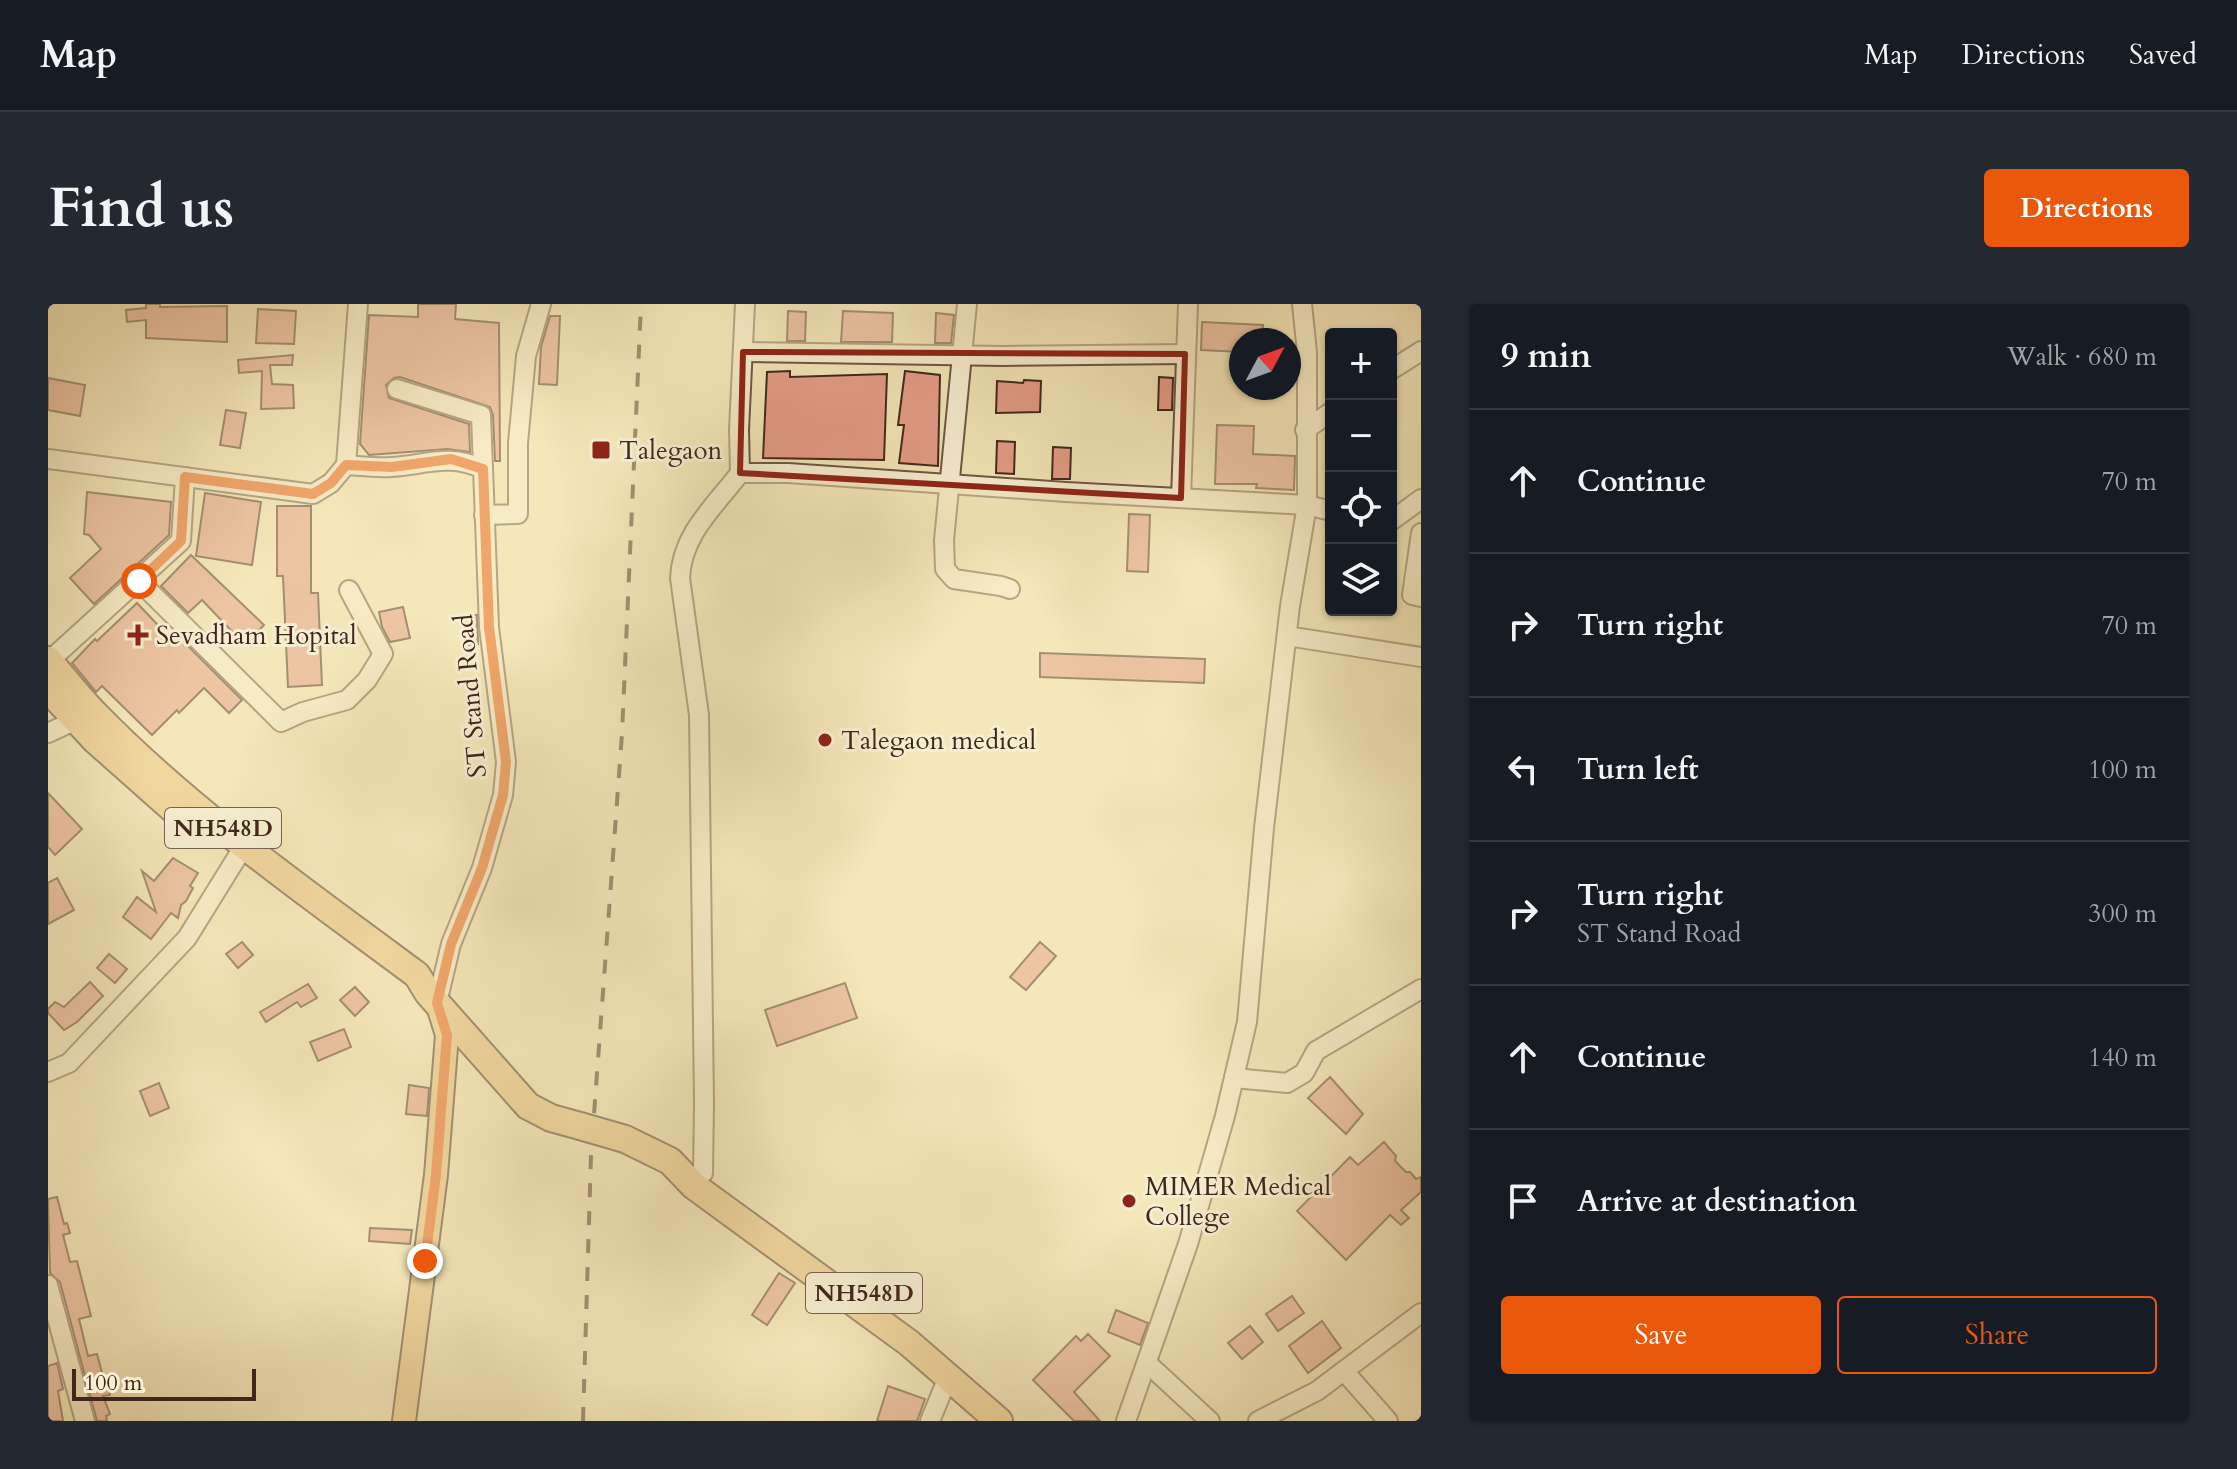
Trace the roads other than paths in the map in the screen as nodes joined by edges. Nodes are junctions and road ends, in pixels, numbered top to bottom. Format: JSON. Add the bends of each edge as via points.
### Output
{"nodes":[{"id":1,"x":358,"y":304,"type":"edge"},
{"id":2,"x":541,"y":304,"type":"edge"},
{"id":3,"x":745,"y":304,"type":"edge"},
{"id":4,"x":967,"y":304,"type":"edge"},
{"id":5,"x":1188,"y":304,"type":"edge"},
{"id":6,"x":1302,"y":304,"type":"edge"},
{"id":7,"x":1421,"y":351,"type":"edge"},
{"id":8,"x":743,"y":352,"type":"junction"},
{"id":9,"x":1185,"y":354,"type":"junction"},
{"id":10,"x":963,"y":356,"type":"junction"},
{"id":11,"x":1397,"y":366,"type":"edge"},
{"id":12,"x":397,"y":389,"type":"dead end"},
{"id":13,"x":1325,"y":416,"type":"edge"},
{"id":14,"x":1305,"y":430,"type":"junction"},
{"id":15,"x":48,"y":459,"type":"edge"},
{"id":16,"x":346,"y":465,"type":"junction"},
{"id":17,"x":483,"y":469,"type":"junction"},
{"id":18,"x":740,"y":473,"type":"junction"},
{"id":19,"x":185,"y":477,"type":"junction"},
{"id":20,"x":950,"y":483,"type":"junction"},
{"id":21,"x":1181,"y":498,"type":"junction"},
{"id":22,"x":1421,"y":499,"type":"edge"},
{"id":23,"x":1307,"y":505,"type":"junction"},
{"id":24,"x":1325,"y":510,"type":"edge"},
{"id":25,"x":484,"y":515,"type":"junction"},
{"id":26,"x":1397,"y":518,"type":"edge"},
{"id":27,"x":1397,"y":525,"type":"edge"},
{"id":28,"x":1421,"y":532,"type":"edge"},
{"id":29,"x":139,"y":581,"type":"junction"},
{"id":30,"x":1010,"y":589,"type":"dead end"},
{"id":31,"x":349,"y":590,"type":"dead end"},
{"id":32,"x":1421,"y":597,"type":"edge"},
{"id":33,"x":1287,"y":636,"type":"junction"},
{"id":34,"x":1421,"y":657,"type":"edge"},
{"id":35,"x":48,"y":661,"type":"edge"},
{"id":36,"x":48,"y":689,"type":"edge"},
{"id":37,"x":76,"y":720,"type":"junction"},
{"id":38,"x":48,"y":733,"type":"edge"},
{"id":39,"x":240,"y":853,"type":"junction"},
{"id":40,"x":1421,"y":989,"type":"edge"},
{"id":41,"x":425,"y":996,"type":"junction"},
{"id":42,"x":48,"y":1072,"type":"edge"},
{"id":43,"x":1234,"y":1078,"type":"junction"},
{"id":44,"x":670,"y":1161,"type":"junction"},
{"id":45,"x":703,"y":1173,"type":"junction"},
{"id":46,"x":48,"y":1285,"type":"edge"},
{"id":47,"x":1421,"y":1313,"type":"edge"},
{"id":48,"x":1147,"y":1363,"type":"junction"},
{"id":49,"x":1344,"y":1371,"type":"junction"},
{"id":50,"x":949,"y":1375,"type":"junction"},
{"id":51,"x":85,"y":1421,"type":"edge"},
{"id":52,"x":404,"y":1421,"type":"edge"},
{"id":53,"x":930,"y":1421,"type":"edge"},
{"id":54,"x":999,"y":1421,"type":"edge"},
{"id":55,"x":1017,"y":1421,"type":"edge"},
{"id":56,"x":1126,"y":1421,"type":"edge"},
{"id":57,"x":1210,"y":1421,"type":"edge"},
{"id":58,"x":1258,"y":1421,"type":"edge"},
{"id":59,"x":1388,"y":1421,"type":"edge"}],
"edges":[{"from":1,"to":16,"type":"street"},
{"from":2,"to":25,"type":"street","via":[[526,356],[518,514]]},
{"from":3,"to":8,"type":"street"},
{"from":4,"to":10,"type":"street"},
{"from":5,"to":9,"type":"street"},
{"from":6,"to":14,"type":"street"},
{"from":7,"to":11,"type":"street"},
{"from":8,"to":10,"type":"street"},
{"from":8,"to":18,"type":"street"},
{"from":9,"to":10,"type":"street"},
{"from":9,"to":21,"type":"street"},
{"from":10,"to":20,"type":"street"},
{"from":12,"to":17,"type":"street","name":"ST Stand Road","via":[[481,415]]},
{"from":13,"to":14,"type":"street"},
{"from":14,"to":23,"type":"street"},
{"from":15,"to":19,"type":"street"},
{"from":16,"to":17,"type":"street","via":[[392,467],[451,459]]},
{"from":16,"to":19,"type":"street","via":[[313,494]]},
{"from":17,"to":25,"type":"street","name":"ST Stand Road"},
{"from":18,"to":20,"type":"street"},
{"from":18,"to":45,"type":"street","via":[[681,556],[699,715]]},
{"from":19,"to":29,"type":"street","via":[[181,541]]},
{"from":20,"to":21,"type":"street"},
{"from":20,"to":30,"type":"street","via":[[944,558],[953,588]]},
{"from":21,"to":23,"type":"street"},
{"from":22,"to":26,"type":"street"},
{"from":23,"to":24,"type":"street"},
{"from":23,"to":33,"type":"street"},
{"from":25,"to":41,"type":"street","name":"ST Stand Road","via":[[489,627],[504,748],[503,795],[482,868]]},
{"from":27,"to":28,"type":"street"},
{"from":28,"to":32,"type":"street","via":[[1412,595]]},
{"from":29,"to":31,"type":"street","via":[[281,722],[347,700],[383,654]]},
{"from":29,"to":35,"type":"street"},
{"from":33,"to":34,"type":"street"},
{"from":33,"to":43,"type":"street","via":[[1247,1022]]},
{"from":35,"to":39,"type":"highway","number":"NH548D","via":[[95,714]]},
{"from":36,"to":37,"type":"highway","number":"NH548D"},
{"from":37,"to":38,"type":"street"},
{"from":37,"to":39,"type":"highway","number":"NH548D","via":[[154,794]]},
{"from":39,"to":41,"type":"highway","number":"NH548D","via":[[417,975]]},
{"from":39,"to":42,"type":"street","via":[[187,938],[69,1063]]},
{"from":40,"to":43,"type":"street","via":[[1316,1051],[1304,1073],[1287,1083]]},
{"from":41,"to":44,"type":"highway","number":"NH548D","bridge":true,"via":[[528,1106],[625,1139]]},
{"from":41,"to":52,"type":"main road","via":[[447,1035],[436,1175]]},
{"from":43,"to":48,"type":"street","via":[[1188,1244]]},
{"from":44,"to":45,"type":"highway","number":"NH548D"},
{"from":44,"to":50,"type":"highway","number":"NH548D","via":[[694,1186]]},
{"from":45,"to":55,"type":"highway","number":"NH548D","via":[[942,1351]]},
{"from":46,"to":51,"type":"street"},
{"from":47,"to":49,"type":"street"},
{"from":48,"to":56,"type":"street"},
{"from":48,"to":57,"type":"street"},
{"from":49,"to":58,"type":"street"},
{"from":49,"to":59,"type":"street"},
{"from":50,"to":53,"type":"street"},
{"from":50,"to":54,"type":"highway","number":"NH548D"}]}
